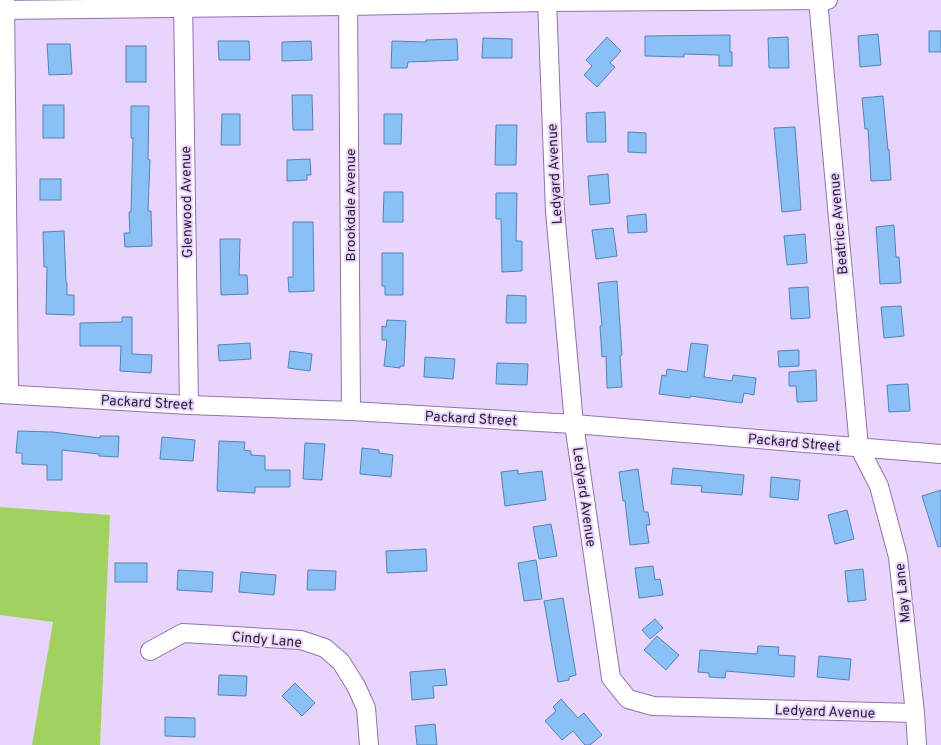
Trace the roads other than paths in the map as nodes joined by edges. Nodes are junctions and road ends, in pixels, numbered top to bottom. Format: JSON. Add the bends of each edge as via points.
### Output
{"nodes":[{"id":1,"x":818,"y":0,"type":"edge"},
{"id":2,"x":828,"y":0,"type":"edge"},
{"id":3,"x":547,"y":1,"type":"edge"},
{"id":4,"x":348,"y":3,"type":"edge"},
{"id":5,"x":183,"y":4,"type":"edge"},
{"id":6,"x":3,"y":6,"type":"edge"},
{"id":7,"x":5,"y":394,"type":"edge"},
{"id":8,"x":189,"y":405,"type":"junction"},
{"id":9,"x":351,"y":411,"type":"junction"},
{"id":10,"x":574,"y":424,"type":"junction"},
{"id":11,"x":858,"y":447,"type":"junction"},
{"id":12,"x":941,"y":454,"type":"edge"},
{"id":13,"x":150,"y":651,"type":"dead end"},
{"id":14,"x":915,"y":713,"type":"junction"},
{"id":15,"x":369,"y":745,"type":"edge"},
{"id":16,"x":917,"y":745,"type":"edge"}],
"edges":[{"from":1,"to":2,"type":"street"},
{"from":1,"to":3,"type":"street"},
{"from":1,"to":11,"type":"street","name":"Beatrice Avenue"},
{"from":3,"to":4,"type":"street"},
{"from":3,"to":10,"type":"street","name":"Ledyard Avenue","via":[[555,210]]},
{"from":4,"to":5,"type":"street"},
{"from":4,"to":9,"type":"street","name":"Brookdale Avenue"},
{"from":5,"to":6,"type":"street"},
{"from":5,"to":8,"type":"street","name":"Glenwood Avenue"},
{"from":6,"to":7,"type":"street"},
{"from":7,"to":8,"type":"street","name":"Packard Street"},
{"from":8,"to":9,"type":"street","name":"Packard Street"},
{"from":9,"to":10,"type":"street","name":"Packard Street"},
{"from":10,"to":11,"type":"street","name":"Packard Street"},
{"from":10,"to":14,"type":"street","name":"Ledyard Avenue","via":[[611,678],[628,699],[653,706]]},
{"from":11,"to":12,"type":"street","name":"Packard Street"},
{"from":11,"to":14,"type":"street","name":"May Lane","via":[[879,486],[898,557]]},
{"from":13,"to":15,"type":"street","name":"Cindy Lane","via":[[183,633],[301,640],[324,648],[341,662],[356,686],[366,708]]},
{"from":14,"to":16,"type":"street","name":"May Lane"}]}
